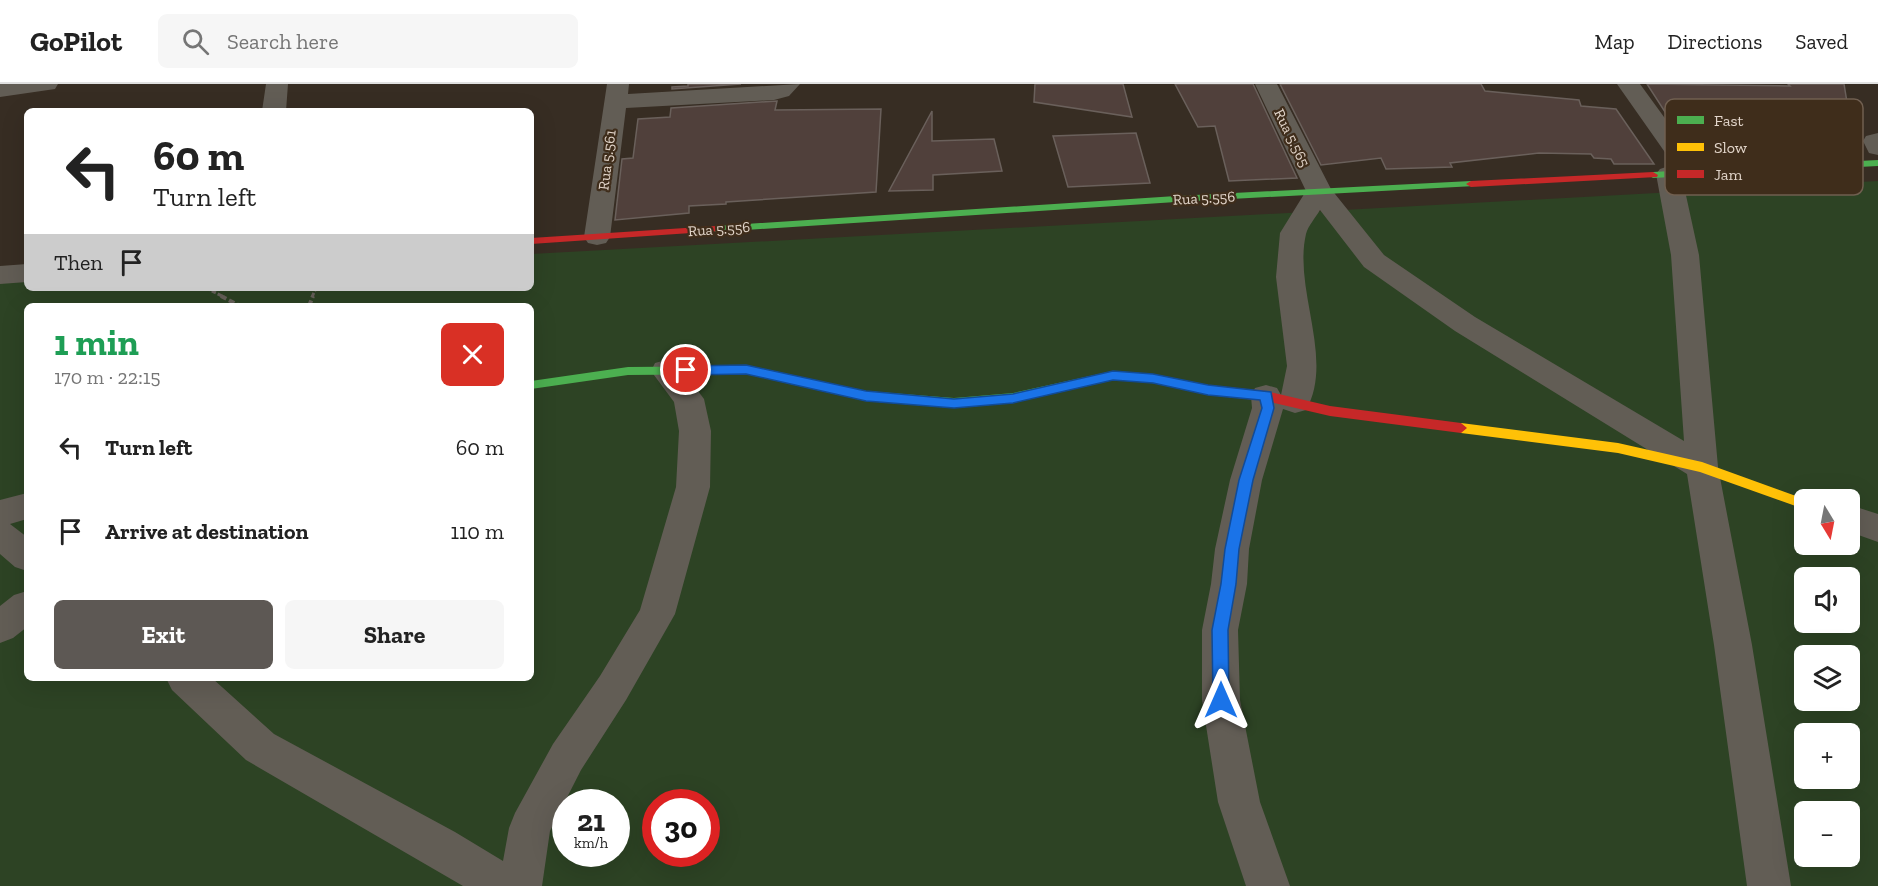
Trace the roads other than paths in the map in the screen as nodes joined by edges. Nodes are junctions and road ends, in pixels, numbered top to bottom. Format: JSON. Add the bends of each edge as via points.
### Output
{"nodes":[{"id":1,"x":47,"y":84,"type":"edge"},
{"id":2,"x":277,"y":84,"type":"edge"},
{"id":3,"x":789,"y":84,"type":"edge"},
{"id":4,"x":1266,"y":84,"type":"edge"},
{"id":5,"x":1628,"y":84,"type":"edge"},
{"id":6,"x":0,"y":90,"type":"edge"},
{"id":7,"x":616,"y":93,"type":"edge"},
{"id":8,"x":274,"y":108,"type":"edge"},
{"id":9,"x":1878,"y":140,"type":"edge"},
{"id":10,"x":1665,"y":147,"type":"edge"},
{"id":11,"x":1878,"y":148,"type":"edge"},
{"id":12,"x":1878,"y":163,"type":"edge"},
{"id":13,"x":1863,"y":164,"type":"edge"},
{"id":14,"x":1665,"y":174,"type":"edge"},
{"id":15,"x":1319,"y":191,"type":"junction"},
{"id":16,"x":1681,"y":195,"type":"edge"},
{"id":17,"x":597,"y":237,"type":"junction"},
{"id":18,"x":534,"y":241,"type":"edge"},
{"id":19,"x":24,"y":273,"type":"edge"},
{"id":20,"x":0,"y":275,"type":"edge"},
{"id":21,"x":666,"y":371,"type":"junction"},
{"id":22,"x":534,"y":385,"type":"edge"},
{"id":23,"x":1281,"y":399,"type":"junction"},
{"id":24,"x":1702,"y":467,"type":"junction"},
{"id":25,"x":1794,"y":500,"type":"edge"},
{"id":26,"x":24,"y":507,"type":"edge"},
{"id":27,"x":0,"y":513,"type":"edge"},
{"id":28,"x":1860,"y":522,"type":"edge"},
{"id":29,"x":1878,"y":528,"type":"edge"},
{"id":30,"x":0,"y":534,"type":"edge"},
{"id":31,"x":24,"y":554,"type":"edge"},
{"id":32,"x":24,"y":608,"type":"edge"},
{"id":33,"x":0,"y":627,"type":"edge"},
{"id":34,"x":188,"y":681,"type":"edge"},
{"id":35,"x":503,"y":886,"type":"edge"},
{"id":36,"x":520,"y":886,"type":"edge"},
{"id":37,"x":1268,"y":886,"type":"edge"},
{"id":38,"x":1769,"y":886,"type":"edge"}],
"edges":[{"from":1,"to":6,"type":"street"},
{"from":2,"to":8,"type":"street"},
{"from":3,"to":7,"type":"street","via":[[774,93]]},
{"from":4,"to":15,"type":"street","name":"Rua 5.565"},
{"from":5,"to":10,"type":"street"},
{"from":7,"to":17,"type":"street","name":"Rua 5.561"},
{"from":9,"to":11,"type":"street"},
{"from":12,"to":13,"type":"street","name":"Rua 5.556"},
{"from":14,"to":15,"type":"street","name":"Rua 5.556"},
{"from":15,"to":17,"type":"street","name":"Rua 5.556"},
{"from":15,"to":23,"type":"street","via":[[1293,233],[1290,277],[1302,366]]},
{"from":15,"to":24,"type":"street","name":"Rua 5.565","via":[[1374,261],[1465,324]]},
{"from":16,"to":24,"type":"street"},
{"from":17,"to":18,"type":"street","name":"Rua 5.556"},
{"from":19,"to":20,"type":"street"},
{"from":21,"to":22,"type":"street","via":[[628,371]]},
{"from":21,"to":23,"type":"street","via":[[746,370],[866,396],[954,404],[1013,398],[1113,375]]},
{"from":21,"to":36,"type":"street","via":[[689,399],[695,431],[693,487],[657,614],[567,757],[530,828]]},
{"from":23,"to":24,"type":"street","via":[[1330,411],[1618,448]]},
{"from":23,"to":37,"type":"street","via":[[1268,408],[1246,480],[1220,642],[1221,700],[1239,802]]},
{"from":24,"to":25,"type":"street"},
{"from":24,"to":38,"type":"street"},
{"from":26,"to":27,"type":"street"},
{"from":28,"to":29,"type":"street"},
{"from":30,"to":31,"type":"street"},
{"from":32,"to":33,"type":"street"},
{"from":34,"to":35,"type":"street","via":[[260,747]]}]}
